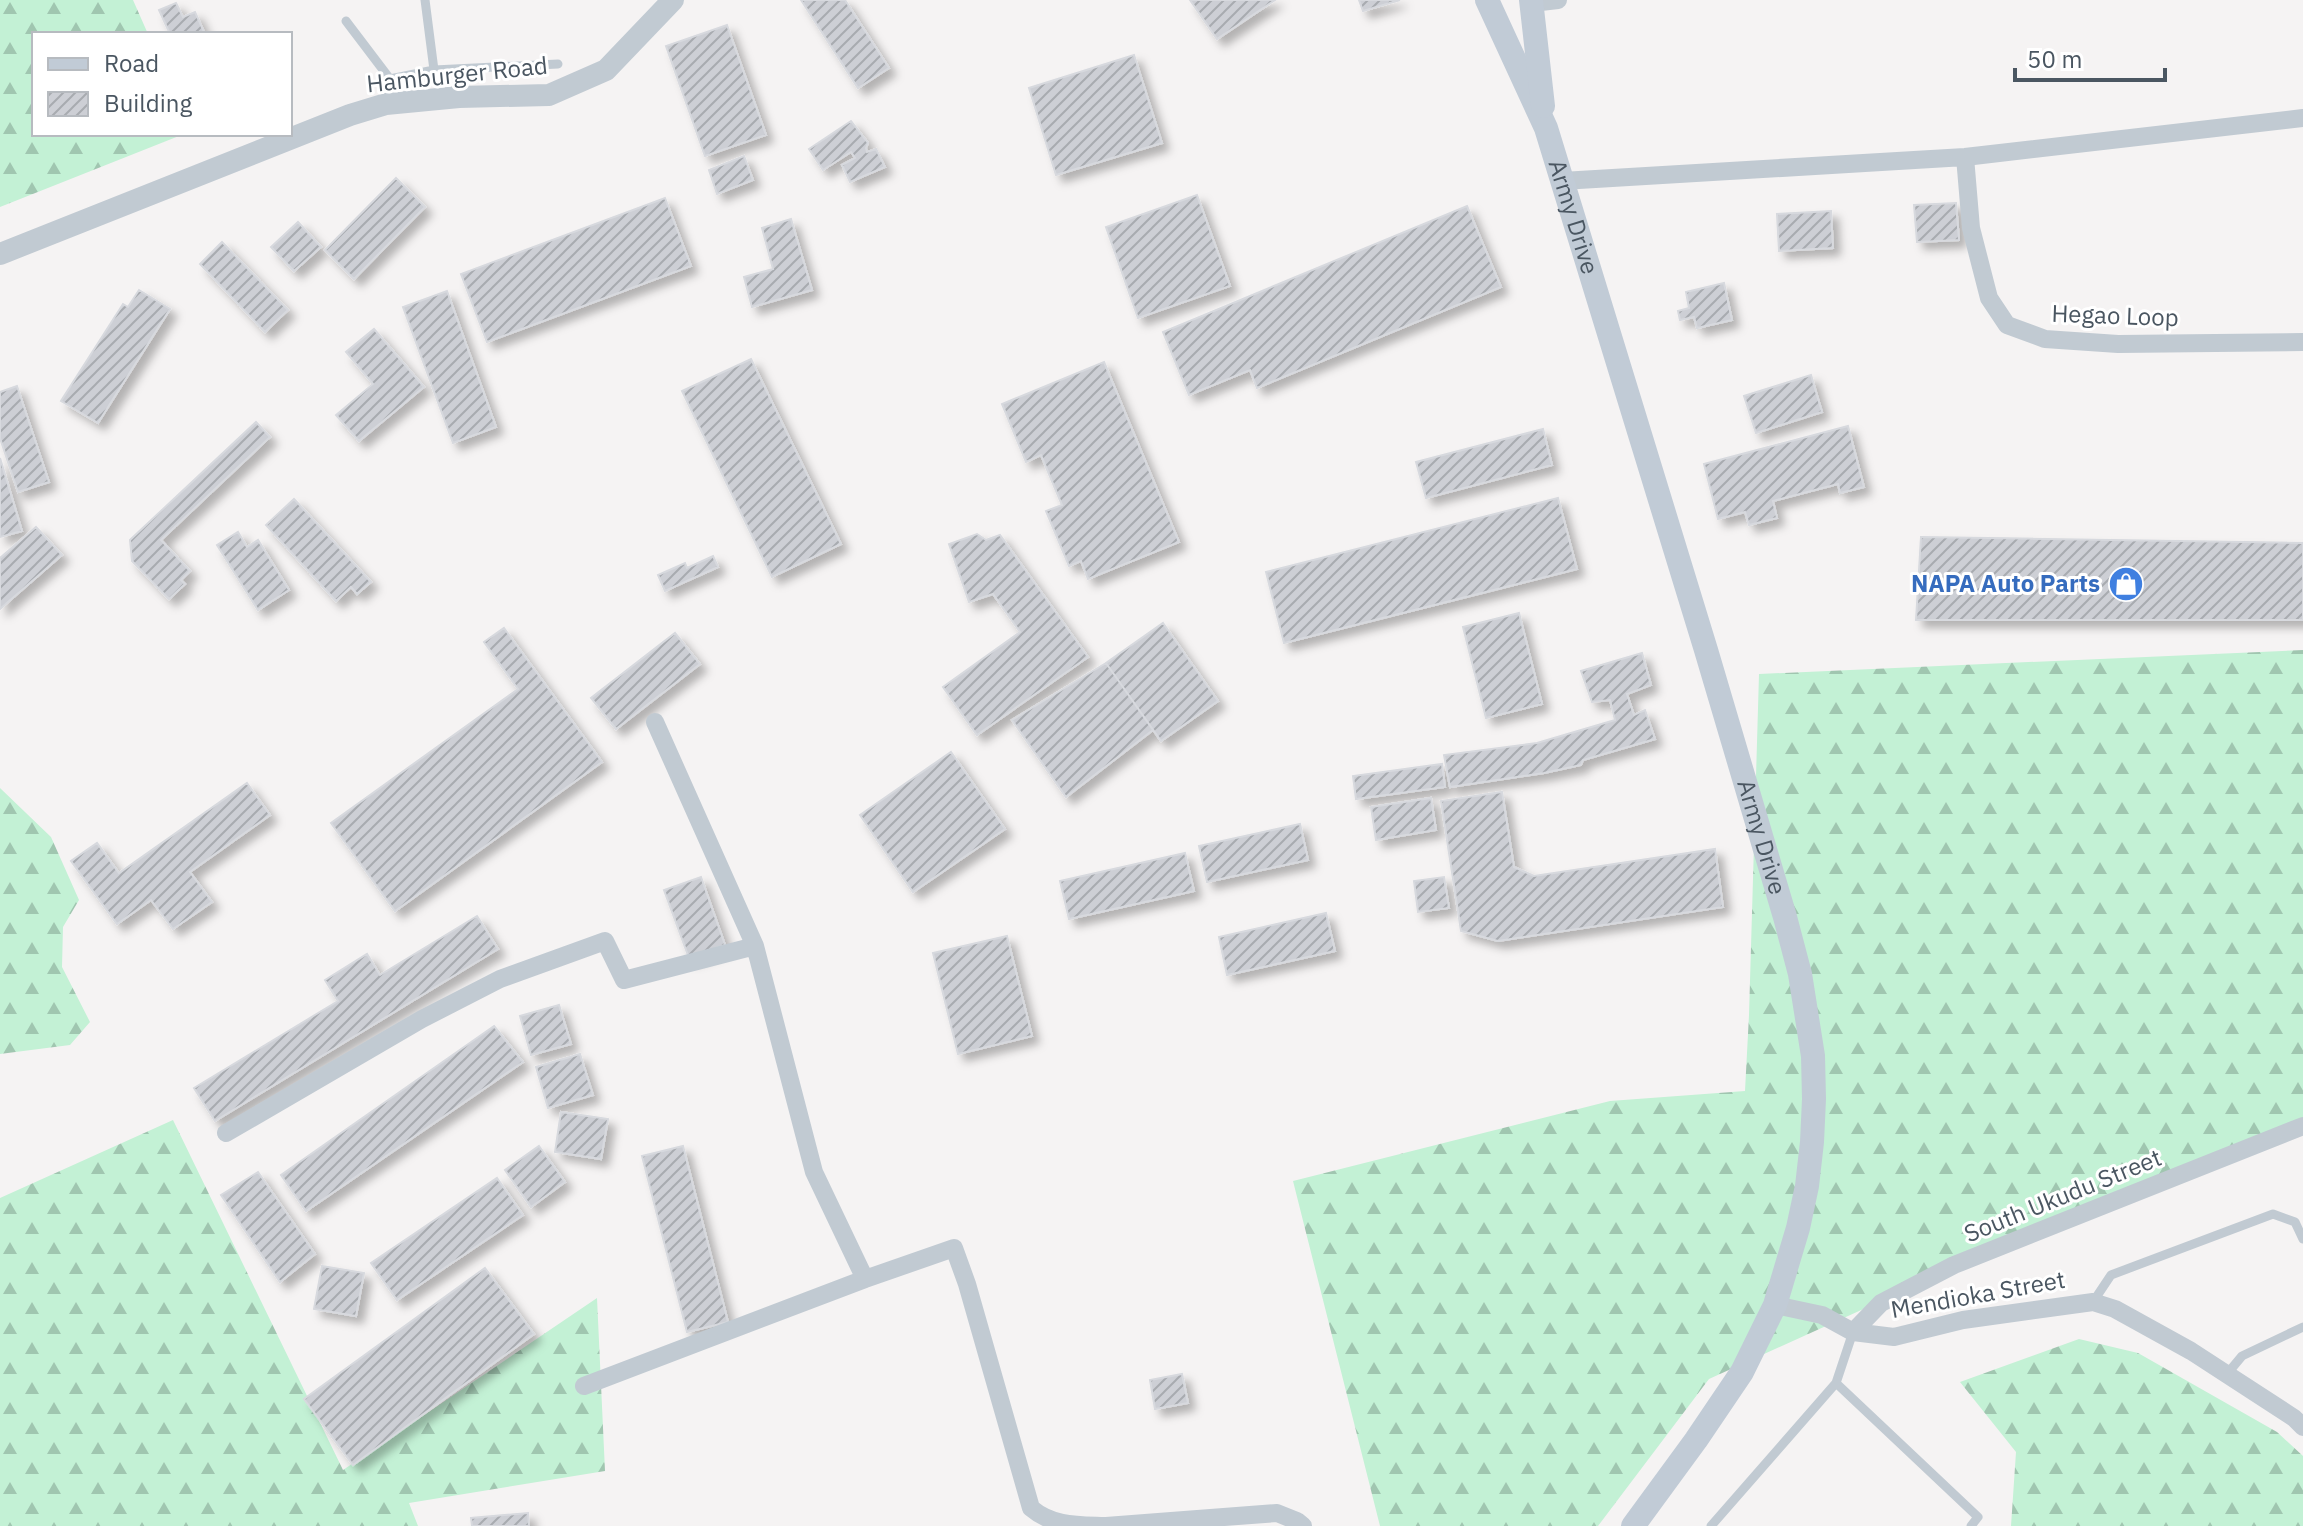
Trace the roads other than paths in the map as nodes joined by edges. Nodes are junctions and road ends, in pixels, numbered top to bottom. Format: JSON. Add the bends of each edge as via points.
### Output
{"nodes":[{"id":1,"x":425,"y":0,"type":"edge"},
{"id":2,"x":673,"y":0,"type":"edge"},
{"id":3,"x":1487,"y":0,"type":"edge"},
{"id":4,"x":1558,"y":0,"type":"edge"},
{"id":5,"x":1531,"y":2,"type":"edge"},
{"id":6,"x":346,"y":21,"type":"dead end"},
{"id":7,"x":558,"y":64,"type":"dead end"},
{"id":8,"x":434,"y":70,"type":"junction"},
{"id":9,"x":390,"y":79,"type":"junction"},
{"id":10,"x":393,"y":104,"type":"junction"},
{"id":11,"x":2303,"y":118,"type":"edge"},
{"id":12,"x":1546,"y":128,"type":"junction"},
{"id":13,"x":1965,"y":157,"type":"junction"},
{"id":14,"x":1562,"y":181,"type":"junction"},
{"id":15,"x":0,"y":254,"type":"edge"},
{"id":16,"x":2303,"y":342,"type":"edge"},
{"id":17,"x":655,"y":722,"type":"dead end"},
{"id":18,"x":755,"y":946,"type":"junction"},
{"id":19,"x":2303,"y":1126,"type":"edge"},
{"id":20,"x":226,"y":1133,"type":"dead end"},
{"id":21,"x":2303,"y":1239,"type":"edge"},
{"id":22,"x":865,"y":1279,"type":"junction"},
{"id":23,"x":2093,"y":1302,"type":"junction"},
{"id":24,"x":1775,"y":1305,"type":"junction"},
{"id":25,"x":2303,"y":1327,"type":"edge"},
{"id":26,"x":1853,"y":1332,"type":"junction"},
{"id":27,"x":2227,"y":1374,"type":"junction"},
{"id":28,"x":1836,"y":1383,"type":"junction"},
{"id":29,"x":584,"y":1386,"type":"dead end"},
{"id":30,"x":2303,"y":1427,"type":"edge"},
{"id":31,"x":1105,"y":1526,"type":"edge"},
{"id":32,"x":1303,"y":1526,"type":"edge"},
{"id":33,"x":1633,"y":1526,"type":"edge"},
{"id":34,"x":1711,"y":1526,"type":"edge"},
{"id":35,"x":1971,"y":1526,"type":"edge"}],
"edges":[{"from":1,"to":8,"type":"lane"},
{"from":2,"to":10,"type":"street","name":"Hamburger Road","via":[[606,70],[549,95]]},
{"from":3,"to":12,"type":"main road","name":"Army Drive"},
{"from":4,"to":5,"type":"street"},
{"from":5,"to":12,"type":"main road","name":"Army Drive"},
{"from":6,"to":9,"type":"lane"},
{"from":7,"to":8,"type":"lane"},
{"from":8,"to":9,"type":"lane"},
{"from":9,"to":10,"type":"lane"},
{"from":10,"to":15,"type":"street","name":"Hamburger Road","via":[[350,115]]},
{"from":11,"to":13,"type":"street"},
{"from":12,"to":14,"type":"main road","name":"Army Drive"},
{"from":13,"to":14,"type":"street"},
{"from":13,"to":16,"type":"street","name":"Hegao Loop","via":[[1971,228],[1989,298],[2007,325],[2045,339],[2118,344]]},
{"from":14,"to":24,"type":"main road","name":"Army Drive","via":[[1800,974],[1813,1056],[1812,1142],[1798,1228]]},
{"from":17,"to":18,"type":"street"},
{"from":18,"to":20,"type":"street","via":[[624,980],[605,941],[500,979]]},
{"from":18,"to":22,"type":"street","via":[[814,1172]]},
{"from":19,"to":26,"type":"street","name":"South Ukudu Street","via":[[1954,1265],[1881,1303]]},
{"from":21,"to":23,"type":"lane","via":[[2295,1222],[2273,1214],[2111,1275]]},
{"from":22,"to":29,"type":"street"},
{"from":22,"to":31,"type":"street","via":[[954,1248],[1031,1508],[1063,1524]]},
{"from":23,"to":26,"type":"street","name":"Mendioka Street","via":[[1963,1320],[1894,1337]]},
{"from":23,"to":27,"type":"street","name":"Mendioka Street","via":[[2115,1309]]},
{"from":24,"to":26,"type":"street","name":"Mendioka Street","via":[[1822,1315]]},
{"from":24,"to":33,"type":"main road","name":"Army Drive","via":[[1742,1372]]},
{"from":25,"to":27,"type":"lane","via":[[2242,1356]]},
{"from":26,"to":28,"type":"lane"},
{"from":27,"to":30,"type":"street","name":"Mendioka Street"},
{"from":28,"to":34,"type":"lane"},
{"from":28,"to":35,"type":"lane","via":[[1978,1517]]},
{"from":31,"to":32,"type":"street","via":[[1265,1513]]}]}
